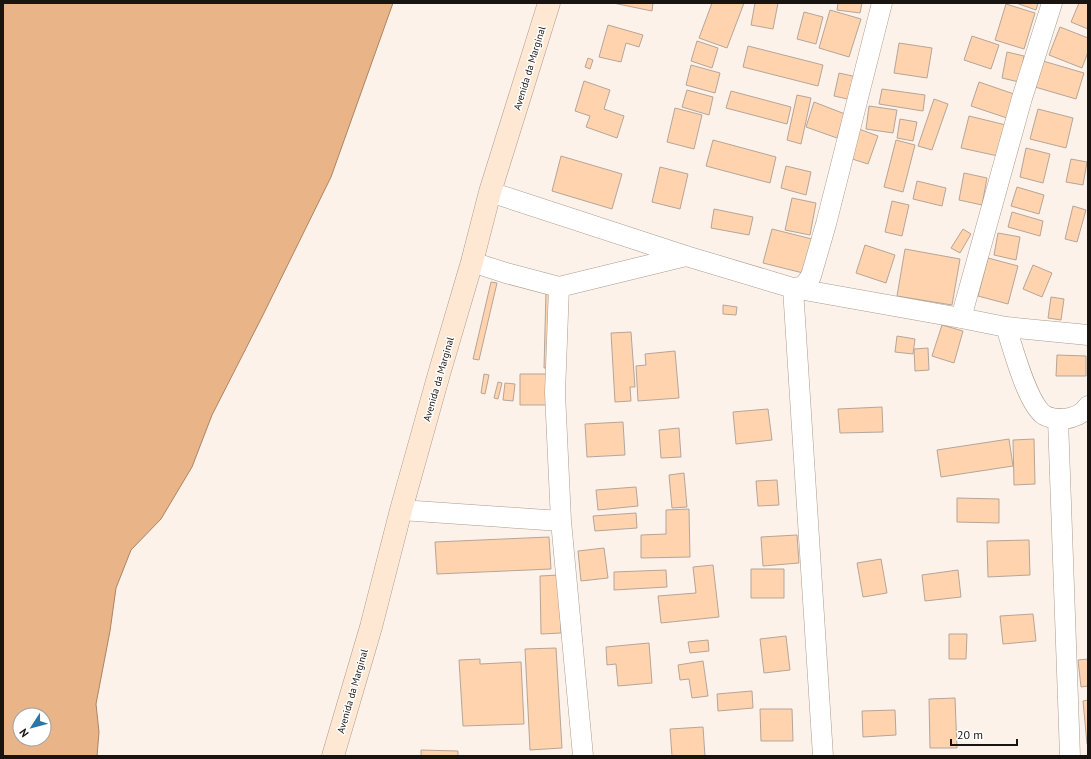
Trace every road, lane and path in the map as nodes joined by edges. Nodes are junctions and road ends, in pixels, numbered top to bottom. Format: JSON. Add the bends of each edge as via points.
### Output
{"nodes":[{"id":1,"x":549,"y":3,"type":"edge"},
{"id":2,"x":882,"y":3,"type":"edge"},
{"id":3,"x":1052,"y":3,"type":"edge"},
{"id":4,"x":490,"y":192,"type":"junction"},
{"id":5,"x":686,"y":256,"type":"junction"},
{"id":6,"x":472,"y":262,"type":"junction"},
{"id":7,"x":559,"y":287,"type":"junction"},
{"id":8,"x":793,"y":288,"type":"junction"},
{"id":9,"x":961,"y":318,"type":"junction"},
{"id":10,"x":1006,"y":327,"type":"junction"},
{"id":11,"x":1088,"y":335,"type":"edge"},
{"id":12,"x":1088,"y":406,"type":"edge"},
{"id":13,"x":1058,"y":420,"type":"junction"},
{"id":14,"x":401,"y":510,"type":"junction"},
{"id":15,"x":560,"y":521,"type":"junction"},
{"id":16,"x":333,"y":756,"type":"edge"},
{"id":17,"x":583,"y":756,"type":"edge"},
{"id":18,"x":823,"y":756,"type":"edge"},
{"id":19,"x":1070,"y":756,"type":"edge"}],
"edges":[{"from":1,"to":4,"type":"street","name":"Avenida da Marginal"},
{"from":2,"to":8,"type":"street","via":[[811,276],[804,286]]},
{"from":3,"to":9,"type":"street","via":[[1022,98]]},
{"from":4,"to":5,"type":"street"},
{"from":4,"to":6,"type":"street","name":"Avenida da Marginal"},
{"from":5,"to":7,"type":"street"},
{"from":5,"to":8,"type":"street"},
{"from":6,"to":7,"type":"street"},
{"from":6,"to":14,"type":"street","name":"Avenida da Marginal"},
{"from":7,"to":15,"type":"street","via":[[555,393]]},
{"from":8,"to":9,"type":"street"},
{"from":8,"to":18,"type":"street"},
{"from":9,"to":10,"type":"street"},
{"from":10,"to":11,"type":"street"},
{"from":10,"to":13,"type":"street","via":[[1032,402],[1044,415]]},
{"from":12,"to":13,"type":"street","via":[[1073,418]]},
{"from":13,"to":19,"type":"street"},
{"from":14,"to":15,"type":"street"},
{"from":14,"to":16,"type":"street","name":"Avenida da Marginal","via":[[371,627]]},
{"from":15,"to":17,"type":"street"}]}
